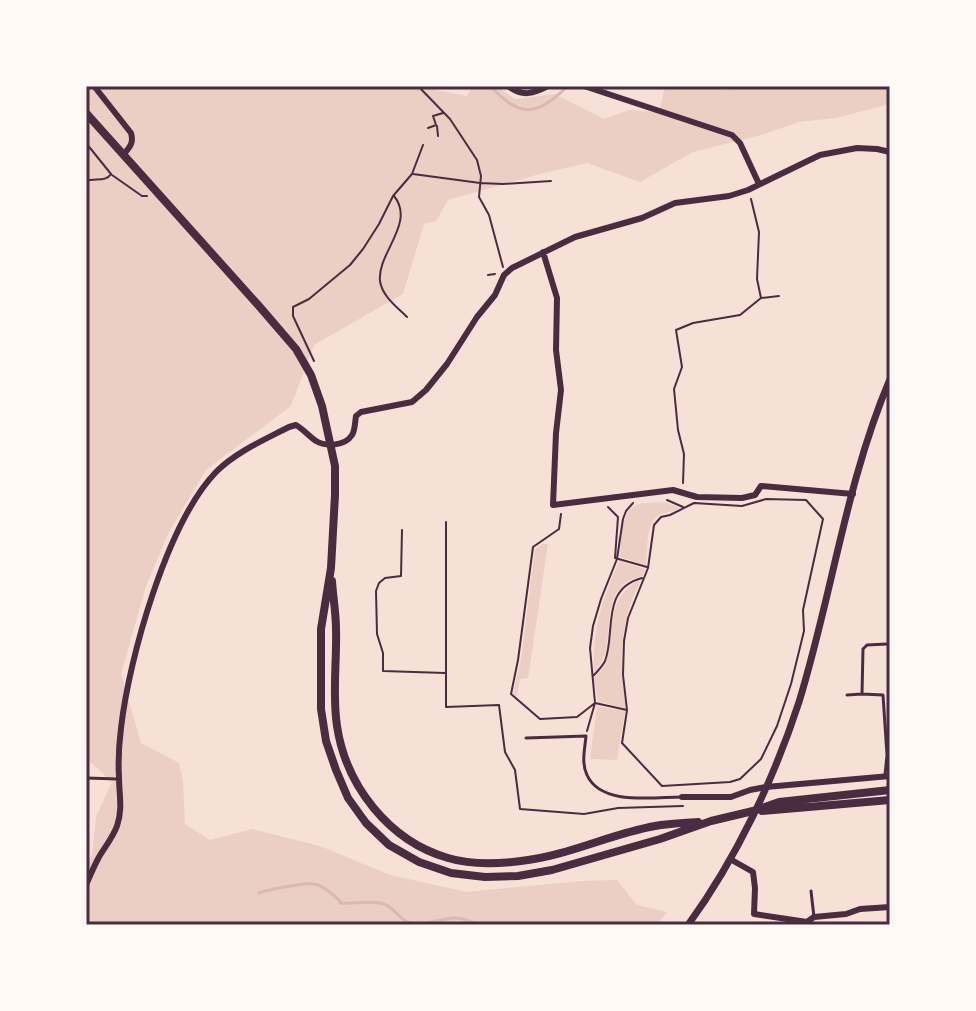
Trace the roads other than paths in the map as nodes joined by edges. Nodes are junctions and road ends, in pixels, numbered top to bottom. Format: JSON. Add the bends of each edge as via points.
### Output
{"nodes":[{"id":1,"x":94,"y":86,"type":"edge"},
{"id":2,"x":508,"y":86,"type":"edge"},
{"id":3,"x":548,"y":86,"type":"edge"},
{"id":4,"x":584,"y":86,"type":"edge"},
{"id":5,"x":86,"y":113,"type":"edge"},
{"id":6,"x":890,"y":152,"type":"edge"},
{"id":7,"x":123,"y":155,"type":"junction"},
{"id":8,"x":759,"y":184,"type":"junction"},
{"id":9,"x":543,"y":252,"type":"junction"},
{"id":10,"x":890,"y":379,"type":"edge"},
{"id":11,"x":332,"y":445,"type":"junction"},
{"id":12,"x":853,"y":494,"type":"junction"},
{"id":13,"x":331,"y":568,"type":"junction"},
{"id":14,"x":878,"y":637,"type":"dead end"},
{"id":15,"x":887,"y":644,"type":"dead end"},
{"id":16,"x":878,"y":645,"type":"junction"},
{"id":17,"x":862,"y":694,"type":"junction"},
{"id":18,"x":847,"y":695,"type":"dead end"},
{"id":19,"x":887,"y":726,"type":"edge"},
{"id":20,"x":526,"y":738,"type":"dead end"},
{"id":21,"x":888,"y":776,"type":"edge"},
{"id":22,"x":86,"y":778,"type":"edge"},
{"id":23,"x":119,"y":779,"type":"junction"},
{"id":24,"x":766,"y":787,"type":"junction"},
{"id":25,"x":890,"y":790,"type":"edge"},
{"id":26,"x":682,"y":797,"type":"joint"},
{"id":27,"x":890,"y":800,"type":"edge"},
{"id":28,"x":753,"y":811,"type":"junction"},
{"id":29,"x":711,"y":821,"type":"junction"},
{"id":30,"x":730,"y":859,"type":"junction"},
{"id":31,"x":86,"y":885,"type":"edge"},
{"id":32,"x":811,"y":891,"type":"dead end"},
{"id":33,"x":890,"y":907,"type":"edge"},
{"id":34,"x":814,"y":917,"type":"junction"},
{"id":35,"x":688,"y":925,"type":"edge"}],
"edges":[{"from":1,"to":7,"type":"street","via":[[131,133],[132,146]]},
{"from":2,"to":3,"type":"street","via":[[532,94]]},
{"from":4,"to":8,"type":"street","via":[[732,135]]},
{"from":5,"to":7,"type":"main road"},
{"from":6,"to":8,"type":"street","via":[[857,148],[820,155]]},
{"from":7,"to":11,"type":"main road","via":[[296,349],[322,406]]},
{"from":8,"to":9,"type":"street","via":[[729,196],[675,203]]},
{"from":9,"to":11,"type":"street","via":[[506,273],[426,390],[412,402],[361,412],[351,438]]},
{"from":9,"to":12,"type":"street","via":[[557,298],[561,390],[553,505],[673,490],[697,497],[742,498],[755,495],[761,486]]},
{"from":10,"to":12,"type":"street"},
{"from":11,"to":13,"type":"main road"},
{"from":11,"to":23,"type":"street","via":[[321,444],[296,425],[289,427],[229,461],[198,494],[172,546],[136,650],[121,724]]},
{"from":12,"to":24,"type":"street","via":[[800,698]]},
{"from":13,"to":29,"type":"main road","via":[[337,730],[362,792],[399,834],[449,859],[497,863],[545,857],[656,825]]},
{"from":13,"to":29,"type":"main road","via":[[321,629],[326,741],[348,798],[389,845],[451,873],[518,876]]},
{"from":14,"to":16,"type":"lane"},
{"from":15,"to":16,"type":"lane"},
{"from":16,"to":17,"type":"lane","via":[[863,649]]},
{"from":17,"to":18,"type":"lane"},
{"from":17,"to":19,"type":"lane","via":[[883,695]]},
{"from":19,"to":21,"type":"lane"},
{"from":20,"to":26,"type":"lane","via":[[586,736],[587,776],[606,794]]},
{"from":21,"to":24,"type":"street"},
{"from":22,"to":23,"type":"lane"},
{"from":23,"to":31,"type":"street","via":[[117,826]]},
{"from":24,"to":26,"type":"street","via":[[731,797]]},
{"from":24,"to":28,"type":"street"},
{"from":25,"to":28,"type":"main road","via":[[779,802]]},
{"from":27,"to":28,"type":"main road"},
{"from":28,"to":29,"type":"main road"},
{"from":28,"to":30,"type":"street"},
{"from":30,"to":34,"type":"street","via":[[753,872],[754,914],[807,922]]},
{"from":30,"to":35,"type":"street"},
{"from":32,"to":34,"type":"lane"},
{"from":33,"to":34,"type":"street"}]}
